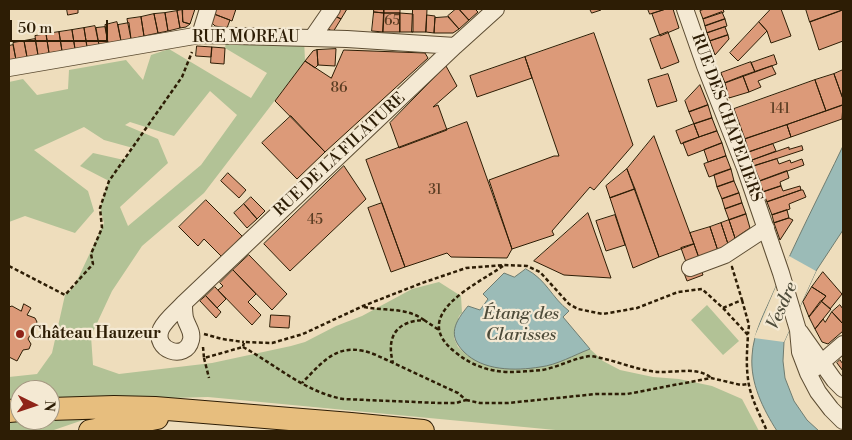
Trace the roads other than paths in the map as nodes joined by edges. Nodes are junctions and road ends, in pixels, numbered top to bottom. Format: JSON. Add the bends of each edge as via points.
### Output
{"nodes":[{"id":1,"x":208,"y":9,"type":"edge"},
{"id":2,"x":332,"y":9,"type":"edge"},
{"id":3,"x":496,"y":9,"type":"edge"},
{"id":4,"x":685,"y":9,"type":"edge"},
{"id":5,"x":200,"y":34,"type":"junction"},
{"id":6,"x":312,"y":38,"type":"junction"},
{"id":7,"x":455,"y":46,"type":"junction"},
{"id":8,"x":9,"y":68,"type":"edge"},
{"id":9,"x":766,"y":228,"type":"junction"},
{"id":10,"x":690,"y":268,"type":"dead end"},
{"id":11,"x":184,"y":302,"type":"junction"},
{"id":12,"x":797,"y":324,"type":"junction"},
{"id":13,"x":843,"y":344,"type":"edge"},
{"id":14,"x":823,"y":363,"type":"junction"},
{"id":15,"x":808,"y":373,"type":"junction"},
{"id":16,"x":843,"y":388,"type":"edge"},
{"id":17,"x":60,"y":409,"type":"edge"},
{"id":18,"x":200,"y":412,"type":"junction"},
{"id":19,"x":843,"y":421,"type":"edge"},
{"id":20,"x":90,"y":431,"type":"edge"},
{"id":21,"x":423,"y":431,"type":"edge"}],
"edges":[{"from":1,"to":5,"type":"street"},
{"from":2,"to":6,"type":"street"},
{"from":3,"to":7,"type":"street","name":"RUE DE LA FILATURE"},
{"from":4,"to":9,"type":"street","name":"RUE DES CHAPELIERS"},
{"from":5,"to":6,"type":"street","name":"RUE MOREAU"},
{"from":5,"to":8,"type":"street","name":"RUE MOREAU"},
{"from":6,"to":7,"type":"street","name":"RUE MOREAU"},
{"from":7,"to":11,"type":"street","name":"RUE DE LA FILATURE"},
{"from":9,"to":10,"type":"street","via":[[725,254]]},
{"from":9,"to":12,"type":"street","name":"RUE DES CHAPELIERS"},
{"from":11,"to":11,"type":"street","name":"RUE DE LA FILATURE","via":[[160,333],[160,341],[173,352],[186,348],[197,332],[185,318]]},
{"from":12,"to":14,"type":"street"},
{"from":12,"to":15,"type":"street","via":[[800,352]]},
{"from":13,"to":14,"type":"street"},
{"from":14,"to":15,"type":"street"},
{"from":14,"to":16,"type":"street"},
{"from":15,"to":19,"type":"street","via":[[831,410]]},
{"from":17,"to":18,"type":"highway","via":[[114,407]]},
{"from":18,"to":20,"type":"highway"},
{"from":18,"to":21,"type":"highway"}]}
